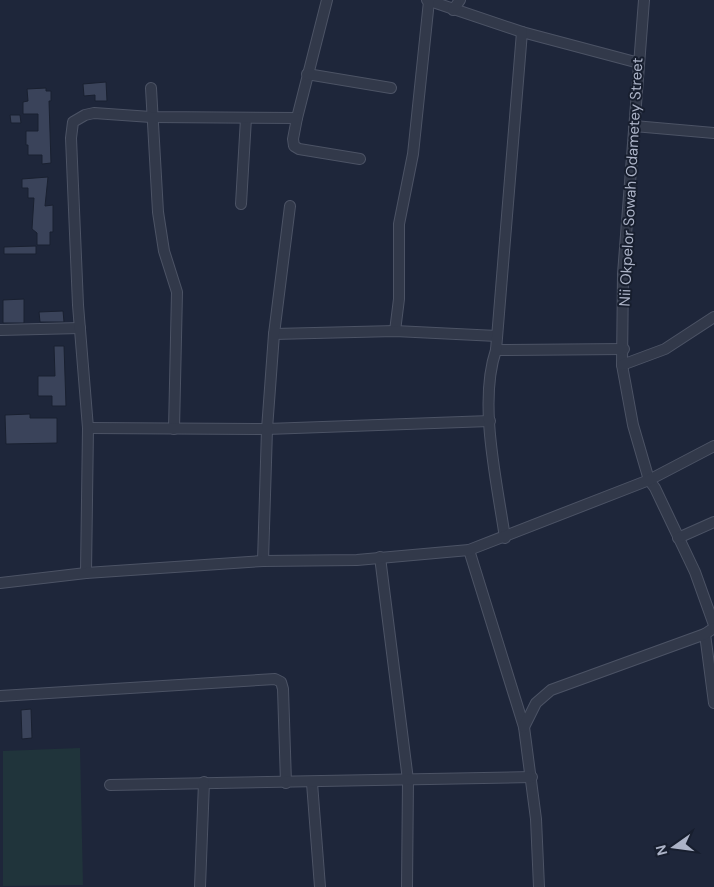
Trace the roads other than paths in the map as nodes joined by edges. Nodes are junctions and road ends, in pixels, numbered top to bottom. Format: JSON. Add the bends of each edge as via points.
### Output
{"nodes":[{"id":1,"x":327,"y":0,"type":"edge"},
{"id":2,"x":428,"y":0,"type":"edge"},
{"id":3,"x":460,"y":0,"type":"edge"},
{"id":4,"x":644,"y":0,"type":"edge"},
{"id":5,"x":453,"y":10,"type":"junction"},
{"id":6,"x":522,"y":32,"type":"junction"},
{"id":7,"x":639,"y":63,"type":"junction"},
{"id":8,"x":307,"y":74,"type":"junction"},
{"id":9,"x":151,"y":88,"type":"dead end"},
{"id":10,"x":391,"y":88,"type":"dead end"},
{"id":11,"x":151,"y":118,"type":"junction"},
{"id":12,"x":246,"y":118,"type":"junction"},
{"id":13,"x":297,"y":118,"type":"junction"},
{"id":14,"x":634,"y":126,"type":"junction"},
{"id":15,"x":714,"y":133,"type":"edge"},
{"id":16,"x":360,"y":159,"type":"dead end"},
{"id":17,"x":241,"y":204,"type":"dead end"},
{"id":18,"x":290,"y":206,"type":"dead end"},
{"id":19,"x":714,"y":317,"type":"edge"},
{"id":20,"x":80,"y":328,"type":"junction"},
{"id":21,"x":0,"y":330,"type":"edge"},
{"id":22,"x":395,"y":331,"type":"junction"},
{"id":23,"x":274,"y":334,"type":"junction"},
{"id":24,"x":497,"y":336,"type":"junction"},
{"id":25,"x":624,"y":349,"type":"junction"},
{"id":26,"x":496,"y":350,"type":"junction"},
{"id":27,"x":622,"y":365,"type":"junction"},
{"id":28,"x":490,"y":421,"type":"junction"},
{"id":29,"x":88,"y":428,"type":"junction"},
{"id":30,"x":174,"y":429,"type":"junction"},
{"id":31,"x":267,"y":429,"type":"junction"},
{"id":32,"x":714,"y":446,"type":"edge"},
{"id":33,"x":649,"y":480,"type":"junction"},
{"id":34,"x":714,"y":522,"type":"edge"},
{"id":35,"x":505,"y":538,"type":"junction"},
{"id":36,"x":678,"y":538,"type":"junction"},
{"id":37,"x":469,"y":550,"type":"junction"},
{"id":38,"x":380,"y":557,"type":"junction"},
{"id":39,"x":263,"y":561,"type":"junction"},
{"id":40,"x":86,"y":573,"type":"junction"},
{"id":41,"x":0,"y":583,"type":"edge"},
{"id":42,"x":711,"y":629,"type":"edge"},
{"id":43,"x":0,"y":696,"type":"edge"},
{"id":44,"x":714,"y":703,"type":"edge"},
{"id":45,"x":524,"y":727,"type":"junction"},
{"id":46,"x":532,"y":778,"type":"junction"},
{"id":47,"x":408,"y":780,"type":"junction"},
{"id":48,"x":204,"y":782,"type":"junction"},
{"id":49,"x":312,"y":782,"type":"junction"},
{"id":50,"x":286,"y":783,"type":"junction"},
{"id":51,"x":110,"y":785,"type":"dead end"},
{"id":52,"x":200,"y":887,"type":"edge"},
{"id":53,"x":320,"y":887,"type":"edge"},
{"id":54,"x":406,"y":887,"type":"edge"},
{"id":55,"x":538,"y":887,"type":"edge"}],
"edges":[{"from":1,"to":8,"type":"street"},
{"from":2,"to":5,"type":"street"},
{"from":2,"to":22,"type":"street","via":[[413,154],[399,224],[400,299]]},
{"from":3,"to":5,"type":"street"},
{"from":4,"to":7,"type":"street","name":"Nii Okpelor Sowah Odametey Street"},
{"from":5,"to":6,"type":"street"},
{"from":6,"to":7,"type":"street"},
{"from":6,"to":24,"type":"street"},
{"from":7,"to":14,"type":"street","name":"Nii Okpelor Sowah Odametey Street"},
{"from":8,"to":10,"type":"street"},
{"from":8,"to":13,"type":"street"},
{"from":9,"to":11,"type":"street"},
{"from":11,"to":12,"type":"street"},
{"from":11,"to":20,"type":"street","via":[[94,112],[73,122],[70,138]]},
{"from":11,"to":30,"type":"street","via":[[158,212],[164,251],[177,292]]},
{"from":12,"to":13,"type":"street"},
{"from":12,"to":17,"type":"street"},
{"from":13,"to":16,"type":"street","via":[[293,138],[294,146],[299,150]]},
{"from":14,"to":15,"type":"street"},
{"from":14,"to":25,"type":"street","name":"Nii Okpelor Sowah Odametey Street","via":[[623,274]]},
{"from":18,"to":23,"type":"street"},
{"from":19,"to":27,"type":"street","via":[[665,349]]},
{"from":20,"to":21,"type":"street"},
{"from":20,"to":29,"type":"street"},
{"from":22,"to":23,"type":"street"},
{"from":22,"to":24,"type":"street"},
{"from":23,"to":31,"type":"street"},
{"from":24,"to":26,"type":"street"},
{"from":25,"to":26,"type":"street"},
{"from":25,"to":27,"type":"street","name":"Nii Okpelor Sowah Odametey Street"},
{"from":26,"to":28,"type":"street","via":[[488,386]]},
{"from":27,"to":33,"type":"street","name":"Nii Okpelor Sowah Odametey Street","via":[[632,425]]},
{"from":28,"to":31,"type":"street"},
{"from":28,"to":35,"type":"street"},
{"from":29,"to":30,"type":"street"},
{"from":29,"to":40,"type":"street"},
{"from":30,"to":31,"type":"street"},
{"from":31,"to":39,"type":"street"},
{"from":32,"to":33,"type":"street"},
{"from":33,"to":35,"type":"street"},
{"from":33,"to":36,"type":"street","name":"Nii Okpelor Sowah Odametey Street"},
{"from":34,"to":36,"type":"street"},
{"from":35,"to":37,"type":"street"},
{"from":36,"to":42,"type":"street","name":"Nii Okpelor Sowah Odametey Street","via":[[695,572]]},
{"from":37,"to":38,"type":"street"},
{"from":37,"to":45,"type":"street"},
{"from":38,"to":39,"type":"street"},
{"from":38,"to":47,"type":"street"},
{"from":39,"to":40,"type":"street"},
{"from":40,"to":41,"type":"street"},
{"from":42,"to":44,"type":"street","name":"Nii Okpelor Sowah Odametey Street"},
{"from":42,"to":45,"type":"street","via":[[551,690],[536,703]]},
{"from":43,"to":50,"type":"street","via":[[275,679],[283,689]]},
{"from":45,"to":46,"type":"street"},
{"from":46,"to":47,"type":"street"},
{"from":46,"to":55,"type":"street"},
{"from":47,"to":49,"type":"street"},
{"from":47,"to":54,"type":"street"},
{"from":48,"to":50,"type":"street"},
{"from":48,"to":51,"type":"street"},
{"from":48,"to":52,"type":"street"},
{"from":49,"to":50,"type":"street"},
{"from":49,"to":53,"type":"street"}]}
